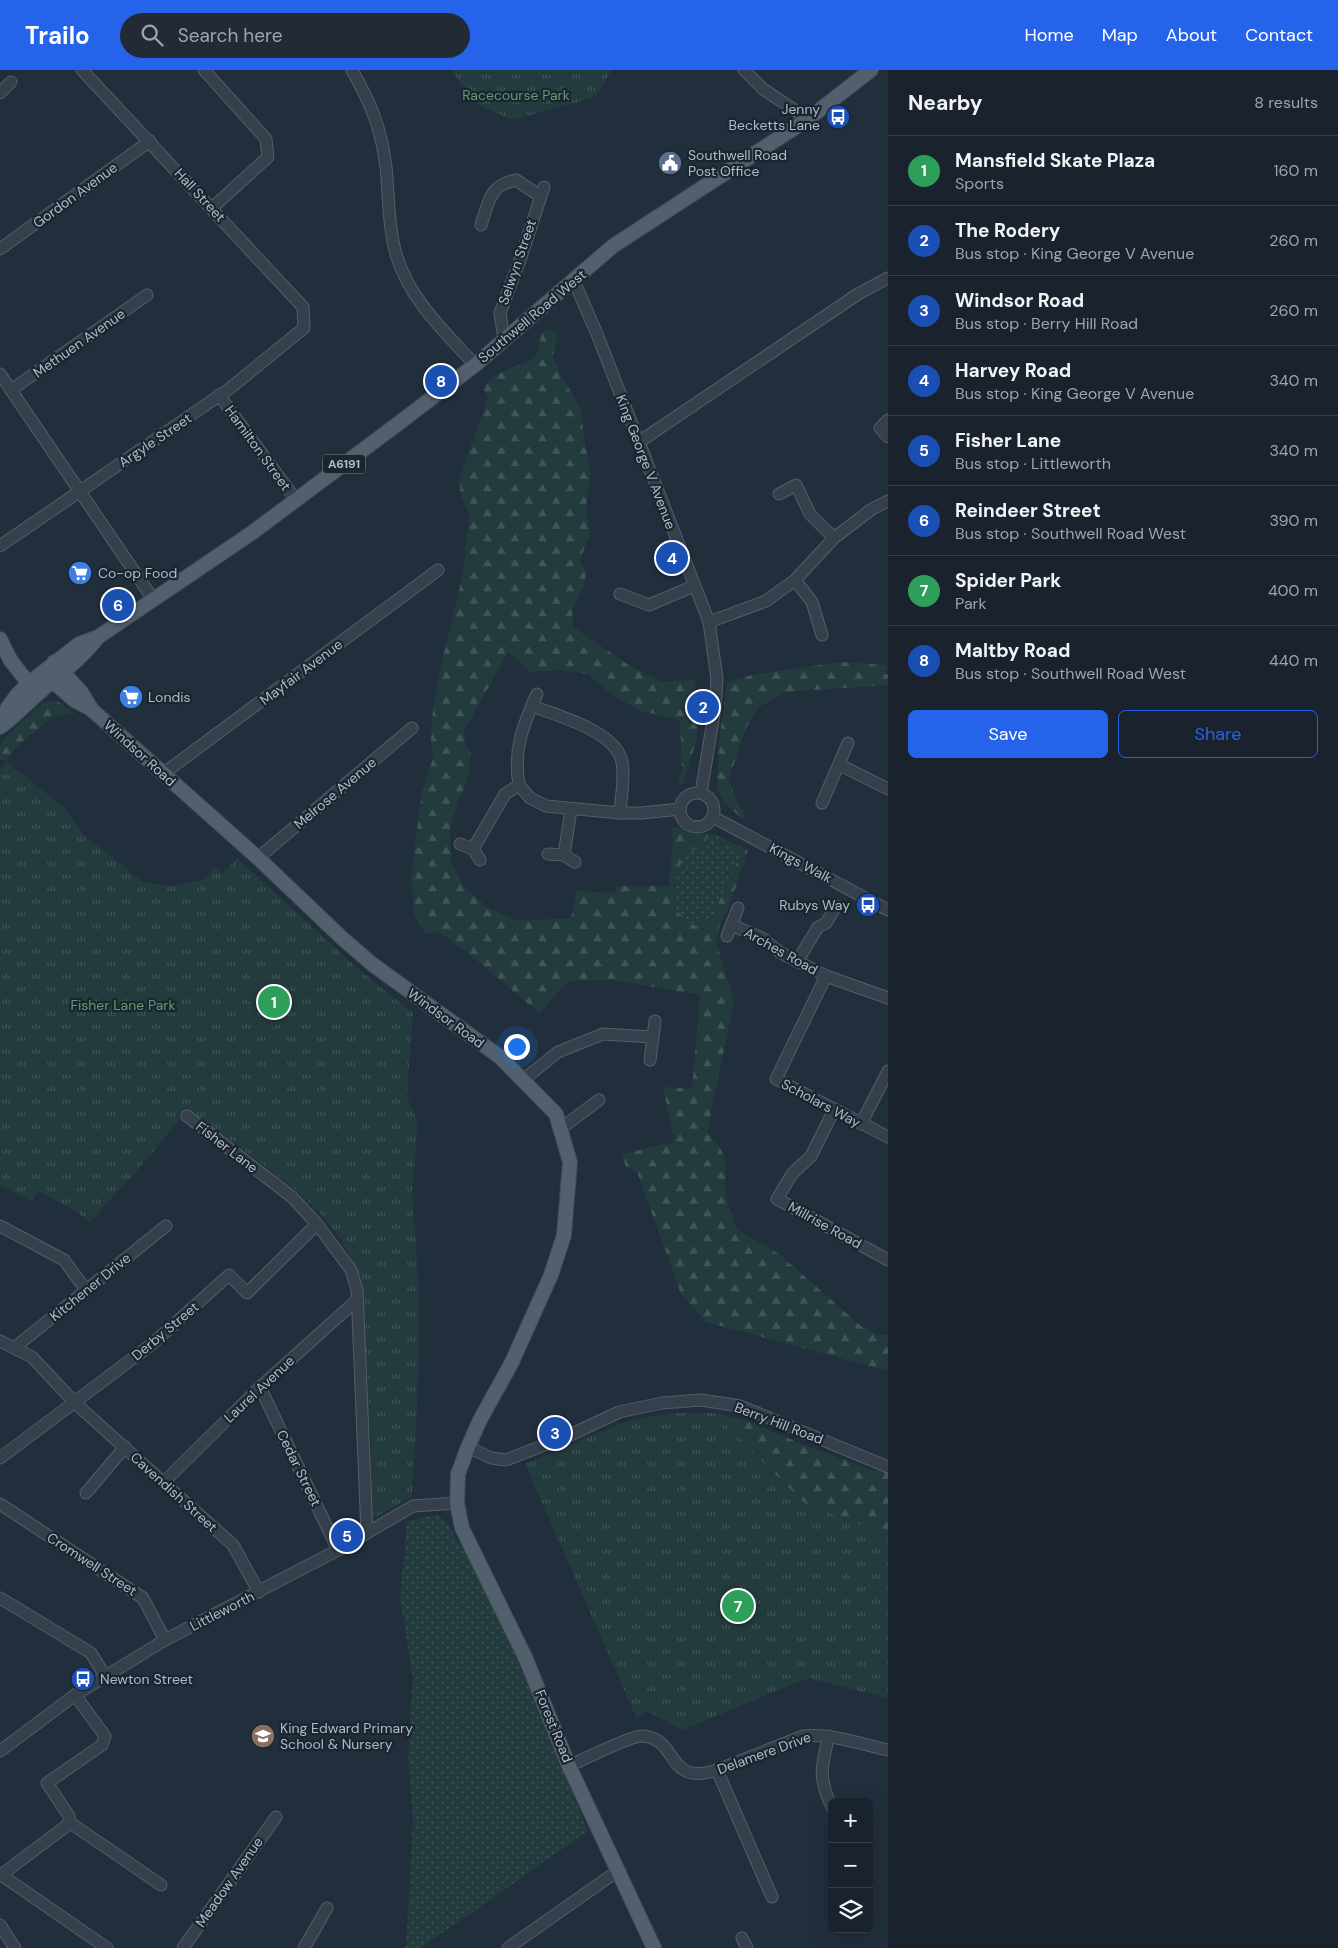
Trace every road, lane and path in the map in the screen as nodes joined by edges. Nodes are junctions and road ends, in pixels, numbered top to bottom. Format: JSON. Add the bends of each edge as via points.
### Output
{"nodes":[{"id":1,"x":82,"y":70,"type":"edge"},
{"id":2,"x":204,"y":70,"type":"edge"},
{"id":3,"x":352,"y":70,"type":"edge"},
{"id":4,"x":744,"y":70,"type":"edge"},
{"id":5,"x":871,"y":70,"type":"edge"},
{"id":6,"x":10,"y":82,"type":"dead end"},
{"id":7,"x":0,"y":93,"type":"edge"},
{"id":8,"x":808,"y":120,"type":"junction"},
{"id":9,"x":150,"y":141,"type":"junction"},
{"id":10,"x":212,"y":208,"type":"junction"},
{"id":11,"x":481,"y":225,"type":"dead end"},
{"id":12,"x":0,"y":249,"type":"edge"},
{"id":13,"x":888,"y":278,"type":"edge"},
{"id":14,"x":574,"y":282,"type":"junction"},
{"id":15,"x":147,"y":295,"type":"dead end"},
{"id":16,"x":304,"y":328,"type":"joint"},
{"id":17,"x":504,"y":339,"type":"junction"},
{"id":18,"x":475,"y":365,"type":"junction"},
{"id":19,"x":0,"y":374,"type":"edge"},
{"id":20,"x":12,"y":390,"type":"junction"},
{"id":21,"x":219,"y":395,"type":"junction"},
{"id":22,"x":888,"y":420,"type":"edge"},
{"id":23,"x":888,"y":437,"type":"edge"},
{"id":24,"x":639,"y":442,"type":"junction"},
{"id":25,"x":80,"y":491,"type":"junction"},
{"id":26,"x":779,"y":494,"type":"dead end"},
{"id":27,"x":296,"y":500,"type":"junction"},
{"id":28,"x":888,"y":501,"type":"edge"},
{"id":29,"x":834,"y":538,"type":"junction"},
{"id":30,"x":0,"y":546,"type":"edge"},
{"id":31,"x":438,"y":570,"type":"dead end"},
{"id":32,"x":795,"y":580,"type":"junction"},
{"id":33,"x":694,"y":586,"type":"junction"},
{"id":34,"x":620,"y":594,"type":"dead end"},
{"id":35,"x":153,"y":599,"type":"junction"},
{"id":36,"x":708,"y":622,"type":"junction"},
{"id":37,"x":822,"y":635,"type":"dead end"},
{"id":38,"x":0,"y":639,"type":"edge"},
{"id":39,"x":53,"y":672,"type":"junction"},
{"id":40,"x":33,"y":689,"type":"junction"},
{"id":41,"x":537,"y":694,"type":"dead end"},
{"id":42,"x":532,"y":706,"type":"junction"},
{"id":43,"x":0,"y":727,"type":"edge"},
{"id":44,"x":412,"y":728,"type":"dead end"},
{"id":45,"x":848,"y":743,"type":"dead end"},
{"id":46,"x":840,"y":765,"type":"junction"},
{"id":47,"x":164,"y":774,"type":"junction"},
{"id":48,"x":519,"y":785,"type":"junction"},
{"id":49,"x":883,"y":787,"type":"edge"},
{"id":50,"x":700,"y":794,"type":"junction"},
{"id":51,"x":874,"y":795,"type":"dead end"},
{"id":52,"x":822,"y":803,"type":"dead end"},
{"id":53,"x":571,"y":809,"type":"junction"},
{"id":54,"x":680,"y":809,"type":"junction"},
{"id":55,"x":620,"y":813,"type":"junction"},
{"id":56,"x":713,"y":817,"type":"junction"},
{"id":57,"x":460,"y":844,"type":"dead end"},
{"id":58,"x":473,"y":849,"type":"junction"},
{"id":59,"x":548,"y":854,"type":"dead end"},
{"id":60,"x":564,"y":855,"type":"junction"},
{"id":61,"x":258,"y":858,"type":"junction"},
{"id":62,"x":480,"y":860,"type":"dead end"},
{"id":63,"x":575,"y":862,"type":"dead end"},
{"id":64,"x":836,"y":906,"type":"dead end"},
{"id":65,"x":738,"y":908,"type":"dead end"},
{"id":66,"x":888,"y":910,"type":"edge"},
{"id":67,"x":731,"y":924,"type":"junction"},
{"id":68,"x":726,"y":936,"type":"dead end"},
{"id":69,"x":798,"y":960,"type":"junction"},
{"id":70,"x":826,"y":976,"type":"junction"},
{"id":71,"x":888,"y":998,"type":"edge"},
{"id":72,"x":654,"y":1021,"type":"dead end"},
{"id":73,"x":652,"y":1037,"type":"junction"},
{"id":74,"x":650,"y":1060,"type":"dead end"},
{"id":75,"x":888,"y":1071,"type":"edge"},
{"id":76,"x":522,"y":1080,"type":"junction"},
{"id":77,"x":599,"y":1100,"type":"dead end"},
{"id":78,"x":834,"y":1110,"type":"junction"},
{"id":79,"x":187,"y":1116,"type":"dead end"},
{"id":80,"x":861,"y":1124,"type":"junction"},
{"id":81,"x":560,"y":1129,"type":"junction"},
{"id":82,"x":888,"y":1137,"type":"edge"},
{"id":83,"x":317,"y":1224,"type":"junction"},
{"id":84,"x":0,"y":1226,"type":"edge"},
{"id":85,"x":166,"y":1226,"type":"dead end"},
{"id":86,"x":888,"y":1260,"type":"edge"},
{"id":87,"x":86,"y":1290,"type":"junction"},
{"id":88,"x":357,"y":1300,"type":"junction"},
{"id":89,"x":0,"y":1340,"type":"edge"},
{"id":90,"x":14,"y":1348,"type":"junction"},
{"id":91,"x":260,"y":1387,"type":"junction"},
{"id":92,"x":75,"y":1402,"type":"junction"},
{"id":93,"x":125,"y":1447,"type":"junction"},
{"id":94,"x":468,"y":1447,"type":"junction"},
{"id":95,"x":0,"y":1458,"type":"edge"},
{"id":96,"x":888,"y":1466,"type":"edge"},
{"id":97,"x":164,"y":1482,"type":"junction"},
{"id":98,"x":86,"y":1493,"type":"dead end"},
{"id":99,"x":457,"y":1503,"type":"junction"},
{"id":100,"x":0,"y":1504,"type":"edge"},
{"id":101,"x":366,"y":1533,"type":"junction"},
{"id":102,"x":338,"y":1550,"type":"junction"},
{"id":103,"x":259,"y":1592,"type":"junction"},
{"id":104,"x":0,"y":1598,"type":"edge"},
{"id":105,"x":165,"y":1640,"type":"junction"},
{"id":106,"x":105,"y":1676,"type":"junction"},
{"id":107,"x":76,"y":1694,"type":"junction"},
{"id":108,"x":829,"y":1736,"type":"junction"},
{"id":109,"x":888,"y":1750,"type":"edge"},
{"id":110,"x":0,"y":1751,"type":"edge"},
{"id":111,"x":569,"y":1766,"type":"junction"},
{"id":112,"x":717,"y":1770,"type":"junction"},
{"id":113,"x":828,"y":1799,"type":"edge"},
{"id":114,"x":276,"y":1817,"type":"dead end"},
{"id":115,"x":69,"y":1822,"type":"junction"},
{"id":116,"x":619,"y":1870,"type":"junction"},
{"id":117,"x":1,"y":1875,"type":"edge"},
{"id":118,"x":161,"y":1885,"type":"dead end"},
{"id":119,"x":772,"y":1897,"type":"dead end"},
{"id":120,"x":326,"y":1908,"type":"dead end"},
{"id":121,"x":1,"y":1919,"type":"edge"},
{"id":122,"x":100,"y":1946,"type":"edge"},
{"id":123,"x":15,"y":1948,"type":"edge"},
{"id":124,"x":183,"y":1948,"type":"edge"},
{"id":125,"x":304,"y":1948,"type":"edge"},
{"id":126,"x":508,"y":1948,"type":"edge"},
{"id":127,"x":654,"y":1948,"type":"edge"}],
"edges":[{"from":1,"to":9,"type":"street","name":"Hall Street"},
{"from":2,"to":10,"type":"street","via":[[266,138],[268,157]]},
{"from":3,"to":18,"type":"street","via":[[371,104],[379,129],[396,254],[414,295]]},
{"from":4,"to":8,"type":"street","via":[[763,89]]},
{"from":5,"to":8,"type":"main road","name":"Southwell Road West","number":"A6191"},
{"from":6,"to":7,"type":"street"},
{"from":8,"to":14,"type":"main road","name":"Southwell Road West","number":"A6191","via":[[614,246]]},
{"from":9,"to":10,"type":"street","name":"Hall Street"},
{"from":9,"to":12,"type":"street","name":"Gordon Avenue"},
{"from":10,"to":16,"type":"street","name":"Hall Street","via":[[302,307]]},
{"from":11,"to":17,"type":"street","name":"Selwyn Street","via":[[494,190],[507,182],[516,180],[542,191],[500,313]]},
{"from":13,"to":24,"type":"street","via":[[858,294]]},
{"from":14,"to":17,"type":"main road","name":"Southwell Road West","number":"A6191"},
{"from":14,"to":24,"type":"street","name":"King George V Avenue","via":[[598,334]]},
{"from":15,"to":20,"type":"street","name":"Methuen Avenue"},
{"from":16,"to":21,"type":"street","name":"Argyle Street"},
{"from":17,"to":18,"type":"main road","name":"Southwell Road West","number":"A6191"},
{"from":18,"to":27,"type":"main road","name":"Southwell Road West","number":"A6191"},
{"from":19,"to":20,"type":"street"},
{"from":20,"to":25,"type":"street"},
{"from":21,"to":25,"type":"street","name":"Argyle Street"},
{"from":21,"to":27,"type":"street","name":"Hamilton Street"},
{"from":22,"to":23,"type":"street","via":[[880,428]]},
{"from":24,"to":33,"type":"street","name":"King George V Avenue"},
{"from":25,"to":30,"type":"street","name":"Argyle Street"},
{"from":25,"to":35,"type":"street"},
{"from":26,"to":29,"type":"street","via":[[796,485],[810,514]]},
{"from":27,"to":35,"type":"main road","name":"Southwell Road West","number":"A6191"},
{"from":28,"to":29,"type":"street"},
{"from":29,"to":32,"type":"street"},
{"from":31,"to":47,"type":"street","name":"Mayfair Avenue"},
{"from":32,"to":36,"type":"street","via":[[766,601]]},
{"from":32,"to":37,"type":"street","via":[[812,602]]},
{"from":33,"to":34,"type":"street","via":[[649,605]]},
{"from":33,"to":36,"type":"street","name":"King George V Avenue"},
{"from":35,"to":39,"type":"main road","name":"Southwell Road West","number":"A6191","via":[[98,636],[79,644]]},
{"from":36,"to":50,"type":"street","name":"King George V Avenue","via":[[717,679]]},
{"from":38,"to":40,"type":"main road","via":[[11,661]]},
{"from":39,"to":40,"type":"main road","number":"A6191"},
{"from":39,"to":47,"type":"main road","name":"Windsor Road","via":[[81,692],[92,710]]},
{"from":40,"to":43,"type":"main road","number":"A6191","via":[[17,695]]},
{"from":41,"to":42,"type":"street"},
{"from":42,"to":48,"type":"street","via":[[516,758]]},
{"from":42,"to":55,"type":"street","via":[[577,722],[616,749],[623,765]]},
{"from":44,"to":61,"type":"street","name":"Melrose Avenue"},
{"from":45,"to":46,"type":"street"},
{"from":46,"to":49,"type":"street"},
{"from":46,"to":52,"type":"street"},
{"from":47,"to":61,"type":"main road","name":"Windsor Road"},
{"from":48,"to":53,"type":"street","via":[[530,798],[546,806]]},
{"from":48,"to":58,"type":"street","via":[[505,794]]},
{"from":49,"to":51,"type":"street"},
{"from":50,"to":54,"type":"street","via":[[685,798]]},
{"from":50,"to":56,"type":"street","via":[[710,798],[714,807]]},
{"from":53,"to":55,"type":"street"},
{"from":53,"to":60,"type":"street"},
{"from":54,"to":55,"type":"street"},
{"from":54,"to":56,"type":"street","via":[[686,823],[695,828],[706,825]]},
{"from":56,"to":66,"type":"street","name":"Kings Walk"},
{"from":57,"to":58,"type":"street"},
{"from":58,"to":62,"type":"street"},
{"from":59,"to":60,"type":"street"},
{"from":60,"to":63,"type":"street"},
{"from":61,"to":76,"type":"main road","name":"Windsor Road","via":[[372,964],[500,1057]]},
{"from":64,"to":69,"type":"street","via":[[826,922],[818,927]]},
{"from":65,"to":67,"type":"street","name":"Arches Road"},
{"from":67,"to":68,"type":"street","name":"Arches Road"},
{"from":67,"to":69,"type":"street","name":"Arches Road"},
{"from":69,"to":70,"type":"street","name":"Arches Road"},
{"from":70,"to":71,"type":"street","name":"Arches Road"},
{"from":70,"to":78,"type":"street","name":"Scholars Way","via":[[776,1079]]},
{"from":72,"to":73,"type":"street"},
{"from":73,"to":74,"type":"street"},
{"from":73,"to":76,"type":"street","via":[[603,1034],[558,1052]]},
{"from":75,"to":80,"type":"street"},
{"from":76,"to":81,"type":"main road","name":"Windsor Road","via":[[556,1114]]},
{"from":77,"to":81,"type":"street"},
{"from":78,"to":80,"type":"street","name":"Scholars Way"},
{"from":78,"to":86,"type":"street","name":"Millrise Road","via":[[811,1156],[792,1174],[777,1199]]},
{"from":79,"to":83,"type":"street","name":"Fisher Lane","via":[[292,1197]]},
{"from":80,"to":82,"type":"street","name":"Scholars Way"},
{"from":81,"to":94,"type":"main road","name":"Windsor Road","via":[[570,1162],[564,1235],[548,1284]]},
{"from":83,"to":88,"type":"street","name":"Fisher Lane","via":[[351,1270]]},
{"from":83,"to":92,"type":"street","name":"Derby Street","via":[[247,1293],[229,1275],[152,1344]]},
{"from":84,"to":87,"type":"street","via":[[64,1260]]},
{"from":85,"to":87,"type":"street","name":"Kitchener Drive"},
{"from":87,"to":90,"type":"street","name":"Kitchener Drive"},
{"from":88,"to":91,"type":"street","name":"Laurel Avenue"},
{"from":88,"to":101,"type":"street","name":"Fisher Lane"},
{"from":89,"to":90,"type":"street","name":"Cavendish Street"},
{"from":90,"to":92,"type":"street","name":"Cavendish Street","via":[[32,1357]]},
{"from":91,"to":97,"type":"street","name":"Laurel Avenue"},
{"from":91,"to":102,"type":"street","name":"Cedar Street"},
{"from":92,"to":93,"type":"street","name":"Cavendish Street"},
{"from":92,"to":95,"type":"street","name":"Derby Street"},
{"from":93,"to":97,"type":"street","name":"Cavendish Street"},
{"from":93,"to":98,"type":"street"},
{"from":94,"to":96,"type":"street","name":"Berry Hill Road","via":[[490,1458],[506,1460],[619,1412],[662,1403],[701,1400],[740,1406]]},
{"from":94,"to":99,"type":"main road","name":"Windsor Road","via":[[458,1474]]},
{"from":97,"to":103,"type":"street","name":"Cavendish Street","via":[[233,1545]]},
{"from":99,"to":101,"type":"street","name":"Littleworth","via":[[413,1506]]},
{"from":99,"to":111,"type":"main road","name":"Forest Road","via":[[462,1528],[526,1659]]},
{"from":100,"to":105,"type":"street","name":"Cromwell Street","via":[[143,1598]]},
{"from":101,"to":102,"type":"street","name":"Littleworth"},
{"from":102,"to":103,"type":"street","name":"Littleworth"},
{"from":103,"to":105,"type":"street","name":"Littleworth"},
{"from":104,"to":106,"type":"street","via":[[91,1653]]},
{"from":105,"to":106,"type":"street","name":"Littleworth"},
{"from":106,"to":107,"type":"street","name":"Littleworth"},
{"from":107,"to":110,"type":"street","name":"Littleworth"},
{"from":107,"to":115,"type":"street","via":[[106,1736],[102,1745],[47,1783],[69,1816]]},
{"from":108,"to":109,"type":"street","name":"Delamere Drive"},
{"from":108,"to":112,"type":"street","name":"Delamere Drive","via":[[803,1736]]},
{"from":108,"to":113,"type":"street","via":[[821,1765],[821,1778]]},
{"from":111,"to":112,"type":"street","name":"Delamere Drive","via":[[639,1736],[654,1738],[662,1744],[685,1772],[707,1774]]},
{"from":111,"to":116,"type":"main road","name":"Forest Road"},
{"from":112,"to":119,"type":"street"},
{"from":114,"to":124,"type":"street","name":"Meadow Avenue"},
{"from":115,"to":117,"type":"street"},
{"from":115,"to":118,"type":"street"},
{"from":116,"to":126,"type":"street"},
{"from":116,"to":127,"type":"main road","name":"Forest Road"},
{"from":117,"to":122,"type":"street"},
{"from":120,"to":125,"type":"street"},
{"from":121,"to":123,"type":"street"}]}
